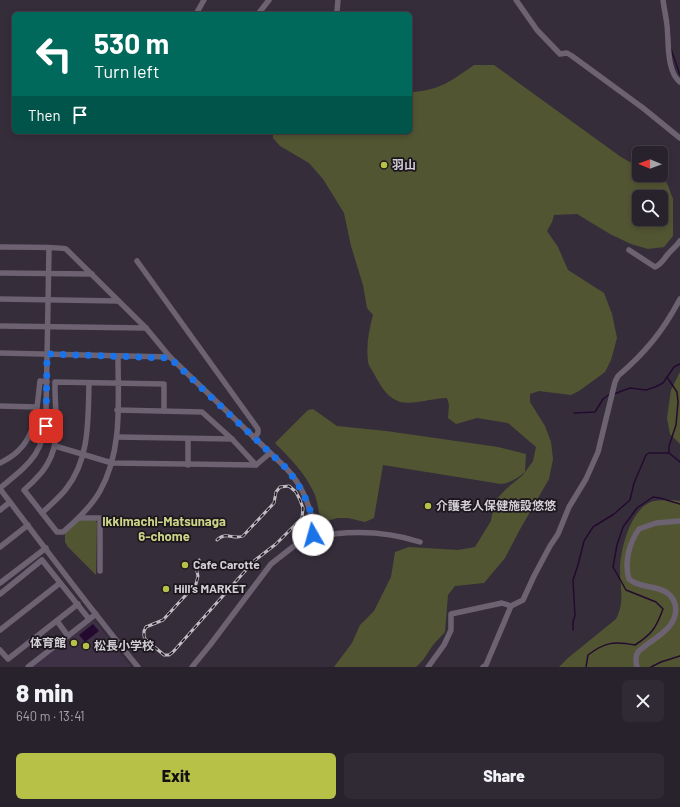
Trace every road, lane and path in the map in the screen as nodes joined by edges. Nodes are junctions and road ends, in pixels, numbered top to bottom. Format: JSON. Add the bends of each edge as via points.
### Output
{"nodes":[{"id":1,"x":204,"y":0,"type":"edge"},
{"id":2,"x":269,"y":0,"type":"edge"},
{"id":3,"x":338,"y":0,"type":"edge"},
{"id":4,"x":516,"y":0,"type":"edge"},
{"id":5,"x":663,"y":0,"type":"edge"},
{"id":6,"x":337,"y":11,"type":"dead end"},
{"id":7,"x":197,"y":12,"type":"edge"},
{"id":8,"x":260,"y":12,"type":"edge"},
{"id":9,"x":680,"y":82,"type":"edge"},
{"id":10,"x":680,"y":138,"type":"edge"},
{"id":11,"x":680,"y":241,"type":"edge"},
{"id":12,"x":0,"y":247,"type":"edge"},
{"id":13,"x":49,"y":248,"type":"junction"},
{"id":14,"x":629,"y":250,"type":"dead end"},
{"id":15,"x":137,"y":261,"type":"dead end"},
{"id":16,"x":0,"y":272,"type":"edge"},
{"id":17,"x":48,"y":274,"type":"junction"},
{"id":18,"x":92,"y":274,"type":"junction"},
{"id":19,"x":0,"y":299,"type":"edge"},
{"id":20,"x":680,"y":299,"type":"edge"},
{"id":21,"x":48,"y":301,"type":"junction"},
{"id":22,"x":118,"y":301,"type":"junction"},
{"id":23,"x":0,"y":326,"type":"edge"},
{"id":24,"x":47,"y":327,"type":"junction"},
{"id":25,"x":146,"y":328,"type":"junction"},
{"id":26,"x":0,"y":353,"type":"edge"},
{"id":27,"x":47,"y":354,"type":"junction"},
{"id":28,"x":118,"y":356,"type":"junction"},
{"id":29,"x":170,"y":358,"type":"junction"},
{"id":30,"x":47,"y":382,"type":"junction"},
{"id":31,"x":89,"y":383,"type":"junction"},
{"id":32,"x":118,"y":384,"type":"junction"},
{"id":33,"x":0,"y":406,"type":"edge"},
{"id":34,"x":37,"y":407,"type":"junction"},
{"id":35,"x":117,"y":410,"type":"junction"},
{"id":36,"x":164,"y":411,"type":"junction"},
{"id":37,"x":117,"y":437,"type":"junction"},
{"id":38,"x":254,"y":438,"type":"junction"},
{"id":39,"x":188,"y":439,"type":"junction"},
{"id":40,"x":232,"y":439,"type":"junction"},
{"id":41,"x":55,"y":446,"type":"junction"},
{"id":42,"x":270,"y":453,"type":"junction"},
{"id":43,"x":83,"y":455,"type":"junction"},
{"id":44,"x":1,"y":461,"type":"edge"},
{"id":45,"x":112,"y":463,"type":"junction"},
{"id":46,"x":188,"y":466,"type":"junction"},
{"id":47,"x":256,"y":466,"type":"junction"},
{"id":48,"x":0,"y":489,"type":"edge"},
{"id":49,"x":10,"y":502,"type":"junction"},
{"id":50,"x":0,"y":510,"type":"edge"},
{"id":51,"x":42,"y":513,"type":"junction"},
{"id":52,"x":79,"y":518,"type":"junction"},
{"id":53,"x":680,"y":521,"type":"edge"},
{"id":54,"x":28,"y":525,"type":"junction"},
{"id":55,"x":311,"y":538,"type":"junction"},
{"id":56,"x":420,"y":542,"type":"dead end"},
{"id":57,"x":0,"y":547,"type":"edge"},
{"id":58,"x":46,"y":548,"type":"junction"},
{"id":59,"x":100,"y":570,"type":"dead end"},
{"id":60,"x":0,"y":583,"type":"edge"},
{"id":61,"x":60,"y":583,"type":"junction"},
{"id":62,"x":0,"y":594,"type":"edge"},
{"id":63,"x":78,"y":604,"type":"junction"},
{"id":64,"x":512,"y":606,"type":"junction"},
{"id":65,"x":96,"y":614,"type":"junction"},
{"id":66,"x":89,"y":619,"type":"junction"},
{"id":67,"x":57,"y":621,"type":"junction"},
{"id":68,"x":0,"y":630,"type":"edge"},
{"id":69,"x":68,"y":636,"type":"junction"},
{"id":70,"x":0,"y":650,"type":"edge"},
{"id":71,"x":28,"y":667,"type":"edge"},
{"id":72,"x":138,"y":667,"type":"edge"},
{"id":73,"x":192,"y":667,"type":"edge"},
{"id":74,"x":428,"y":667,"type":"edge"},
{"id":75,"x":483,"y":667,"type":"edge"},
{"id":76,"x":637,"y":667,"type":"edge"}],
"edges":[{"from":1,"to":7,"type":"street"},
{"from":2,"to":8,"type":"street"},
{"from":3,"to":6,"type":"street"},
{"from":4,"to":10,"type":"street","via":[[537,30],[560,54],[567,53],[572,56]]},
{"from":5,"to":9,"type":"street","via":[[671,64]]},
{"from":11,"to":14,"type":"street","via":[[659,266],[655,267]]},
{"from":12,"to":13,"type":"street"},
{"from":13,"to":17,"type":"street"},
{"from":13,"to":18,"type":"street","via":[[63,248]]},
{"from":15,"to":38,"type":"street","via":[[258,428]]},
{"from":16,"to":17,"type":"street"},
{"from":17,"to":18,"type":"street"},
{"from":17,"to":21,"type":"street"},
{"from":18,"to":22,"type":"street"},
{"from":19,"to":21,"type":"street"},
{"from":20,"to":64,"type":"street","via":[[653,342],[618,376],[598,452],[586,479],[569,507],[558,534],[523,600]]},
{"from":21,"to":22,"type":"street"},
{"from":21,"to":24,"type":"street"},
{"from":22,"to":25,"type":"street"},
{"from":23,"to":24,"type":"street"},
{"from":24,"to":25,"type":"street"},
{"from":24,"to":27,"type":"street"},
{"from":25,"to":29,"type":"street"},
{"from":26,"to":27,"type":"street"},
{"from":27,"to":28,"type":"street"},
{"from":27,"to":30,"type":"street"},
{"from":28,"to":29,"type":"street"},
{"from":28,"to":32,"type":"street"},
{"from":29,"to":38,"type":"street"},
{"from":30,"to":34,"type":"street","via":[[40,381]]},
{"from":30,"to":48,"type":"street","via":[[46,426],[43,440],[29,464]]},
{"from":31,"to":32,"type":"street"},
{"from":31,"to":41,"type":"street","via":[[55,382]]},
{"from":31,"to":43,"type":"street","via":[[88,426]]},
{"from":32,"to":35,"type":"street"},
{"from":32,"to":36,"type":"street","via":[[164,384]]},
{"from":33,"to":34,"type":"street"},
{"from":34,"to":44,"type":"street","via":[[28,440],[17,453]]},
{"from":35,"to":36,"type":"street"},
{"from":35,"to":37,"type":"street"},
{"from":36,"to":40,"type":"street","via":[[202,412]]},
{"from":37,"to":39,"type":"street"},
{"from":37,"to":45,"type":"street"},
{"from":38,"to":42,"type":"street"},
{"from":39,"to":40,"type":"street"},
{"from":39,"to":46,"type":"street"},
{"from":40,"to":47,"type":"street"},
{"from":41,"to":43,"type":"street"},
{"from":41,"to":51,"type":"street","via":[[42,472],[24,490]]},
{"from":42,"to":47,"type":"street"},
{"from":42,"to":55,"type":"street","via":[[288,470],[302,490],[314,528]]},
{"from":43,"to":45,"type":"street"},
{"from":43,"to":51,"type":"street","via":[[72,481]]},
{"from":45,"to":46,"type":"street"},
{"from":45,"to":52,"type":"street","via":[[100,491]]},
{"from":46,"to":47,"type":"street"},
{"from":48,"to":49,"type":"street"},
{"from":49,"to":50,"type":"street"},
{"from":49,"to":54,"type":"street"},
{"from":51,"to":52,"type":"street","via":[[57,532],[63,532]]},
{"from":52,"to":59,"type":"street","via":[[100,518]]},
{"from":53,"to":76,"type":"street","via":[[656,523],[639,529],[631,543],[627,566],[628,579],[662,590],[674,602],[676,610],[669,626],[638,652]]},
{"from":54,"to":57,"type":"street"},
{"from":54,"to":58,"type":"street"},
{"from":55,"to":56,"type":"street","via":[[353,532],[392,535]]},
{"from":55,"to":73,"type":"street","via":[[294,546],[271,564]]},
{"from":58,"to":60,"type":"street"},
{"from":58,"to":65,"type":"street"},
{"from":61,"to":62,"type":"street","via":[[42,560]]},
{"from":61,"to":63,"type":"street"},
{"from":61,"to":68,"type":"street"},
{"from":63,"to":66,"type":"street"},
{"from":63,"to":67,"type":"street"},
{"from":64,"to":74,"type":"street","via":[[502,603],[451,614],[451,630]]},
{"from":64,"to":75,"type":"street"},
{"from":65,"to":66,"type":"street"},
{"from":65,"to":72,"type":"street"},
{"from":66,"to":69,"type":"street"},
{"from":67,"to":69,"type":"street"},
{"from":67,"to":70,"type":"street","via":[[8,659]]},
{"from":69,"to":71,"type":"street"}]}
